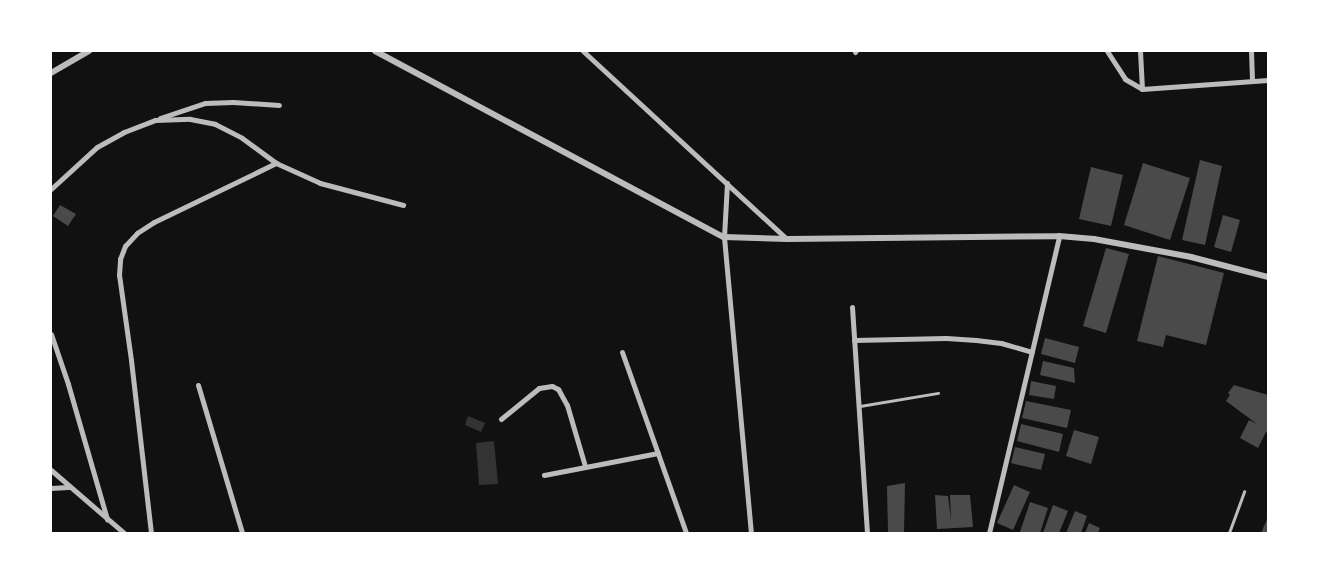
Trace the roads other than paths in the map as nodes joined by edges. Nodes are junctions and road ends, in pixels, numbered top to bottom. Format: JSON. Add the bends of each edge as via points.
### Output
{"nodes":[{"id":1,"x":89,"y":51,"type":"edge"},
{"id":2,"x":375,"y":51,"type":"edge"},
{"id":3,"x":583,"y":51,"type":"edge"},
{"id":4,"x":1106,"y":51,"type":"edge"},
{"id":5,"x":1140,"y":51,"type":"edge"},
{"id":6,"x":1251,"y":51,"type":"edge"},
{"id":7,"x":51,"y":73,"type":"edge"},
{"id":8,"x":1268,"y":80,"type":"edge"},
{"id":9,"x":1252,"y":81,"type":"junction"},
{"id":10,"x":1142,"y":89,"type":"junction"},
{"id":11,"x":279,"y":105,"type":"dead end"},
{"id":12,"x":155,"y":120,"type":"junction"},
{"id":13,"x":276,"y":163,"type":"junction"},
{"id":14,"x":727,"y":183,"type":"junction"},
{"id":15,"x":51,"y":189,"type":"edge"},
{"id":16,"x":403,"y":204,"type":"dead end"},
{"id":17,"x":1059,"y":236,"type":"junction"},
{"id":18,"x":724,"y":237,"type":"junction"},
{"id":19,"x":787,"y":239,"type":"junction"},
{"id":20,"x":1268,"y":277,"type":"edge"},
{"id":21,"x":852,"y":307,"type":"dead end"},
{"id":22,"x":51,"y":334,"type":"edge"},
{"id":23,"x":854,"y":340,"type":"junction"},
{"id":24,"x":622,"y":352,"type":"dead end"},
{"id":25,"x":1032,"y":352,"type":"junction"},
{"id":26,"x":198,"y":385,"type":"dead end"},
{"id":27,"x":938,"y":393,"type":"dead end"},
{"id":28,"x":858,"y":407,"type":"junction"},
{"id":29,"x":501,"y":419,"type":"dead end"},
{"id":30,"x":658,"y":453,"type":"junction"},
{"id":31,"x":586,"y":466,"type":"junction"},
{"id":32,"x":51,"y":470,"type":"edge"},
{"id":33,"x":544,"y":475,"type":"dead end"},
{"id":34,"x":68,"y":487,"type":"junction"},
{"id":35,"x":51,"y":488,"type":"edge"},
{"id":36,"x":1244,"y":492,"type":"dead end"},
{"id":37,"x":107,"y":520,"type":"junction"},
{"id":38,"x":124,"y":533,"type":"edge"},
{"id":39,"x":151,"y":533,"type":"edge"},
{"id":40,"x":242,"y":533,"type":"edge"},
{"id":41,"x":686,"y":533,"type":"edge"},
{"id":42,"x":752,"y":533,"type":"edge"},
{"id":43,"x":867,"y":533,"type":"edge"},
{"id":44,"x":989,"y":533,"type":"edge"},
{"id":45,"x":1229,"y":533,"type":"edge"}],
"edges":[{"from":1,"to":7,"type":"street"},
{"from":2,"to":18,"type":"street"},
{"from":3,"to":14,"type":"street"},
{"from":4,"to":10,"type":"street","via":[[1125,79]]},
{"from":5,"to":10,"type":"street"},
{"from":6,"to":9,"type":"street"},
{"from":8,"to":9,"type":"street"},
{"from":9,"to":10,"type":"street"},
{"from":11,"to":12,"type":"street","via":[[205,103]]},
{"from":12,"to":13,"type":"street","via":[[190,119],[215,124],[242,138]]},
{"from":12,"to":15,"type":"street","via":[[97,146]]},
{"from":13,"to":16,"type":"street","via":[[320,183]]},
{"from":13,"to":39,"type":"street","via":[[154,222],[137,233],[120,259],[119,275]]},
{"from":14,"to":18,"type":"street"},
{"from":14,"to":19,"type":"street"},
{"from":17,"to":19,"type":"street"},
{"from":17,"to":20,"type":"street","via":[[1130,244]]},
{"from":17,"to":25,"type":"street"},
{"from":18,"to":19,"type":"street"},
{"from":18,"to":42,"type":"street"},
{"from":21,"to":23,"type":"street"},
{"from":22,"to":37,"type":"street"},
{"from":23,"to":25,"type":"street","via":[[976,340]]},
{"from":23,"to":28,"type":"street"},
{"from":24,"to":30,"type":"street"},
{"from":25,"to":44,"type":"street"},
{"from":26,"to":40,"type":"street"},
{"from":27,"to":28,"type":"lane"},
{"from":28,"to":43,"type":"street"},
{"from":29,"to":31,"type":"street","via":[[539,388],[552,386],[558,389],[567,405]]},
{"from":30,"to":31,"type":"street"},
{"from":30,"to":41,"type":"street"},
{"from":31,"to":33,"type":"street"},
{"from":32,"to":34,"type":"street"},
{"from":34,"to":35,"type":"street"},
{"from":34,"to":37,"type":"street"},
{"from":36,"to":45,"type":"lane"},
{"from":37,"to":38,"type":"street"}]}
